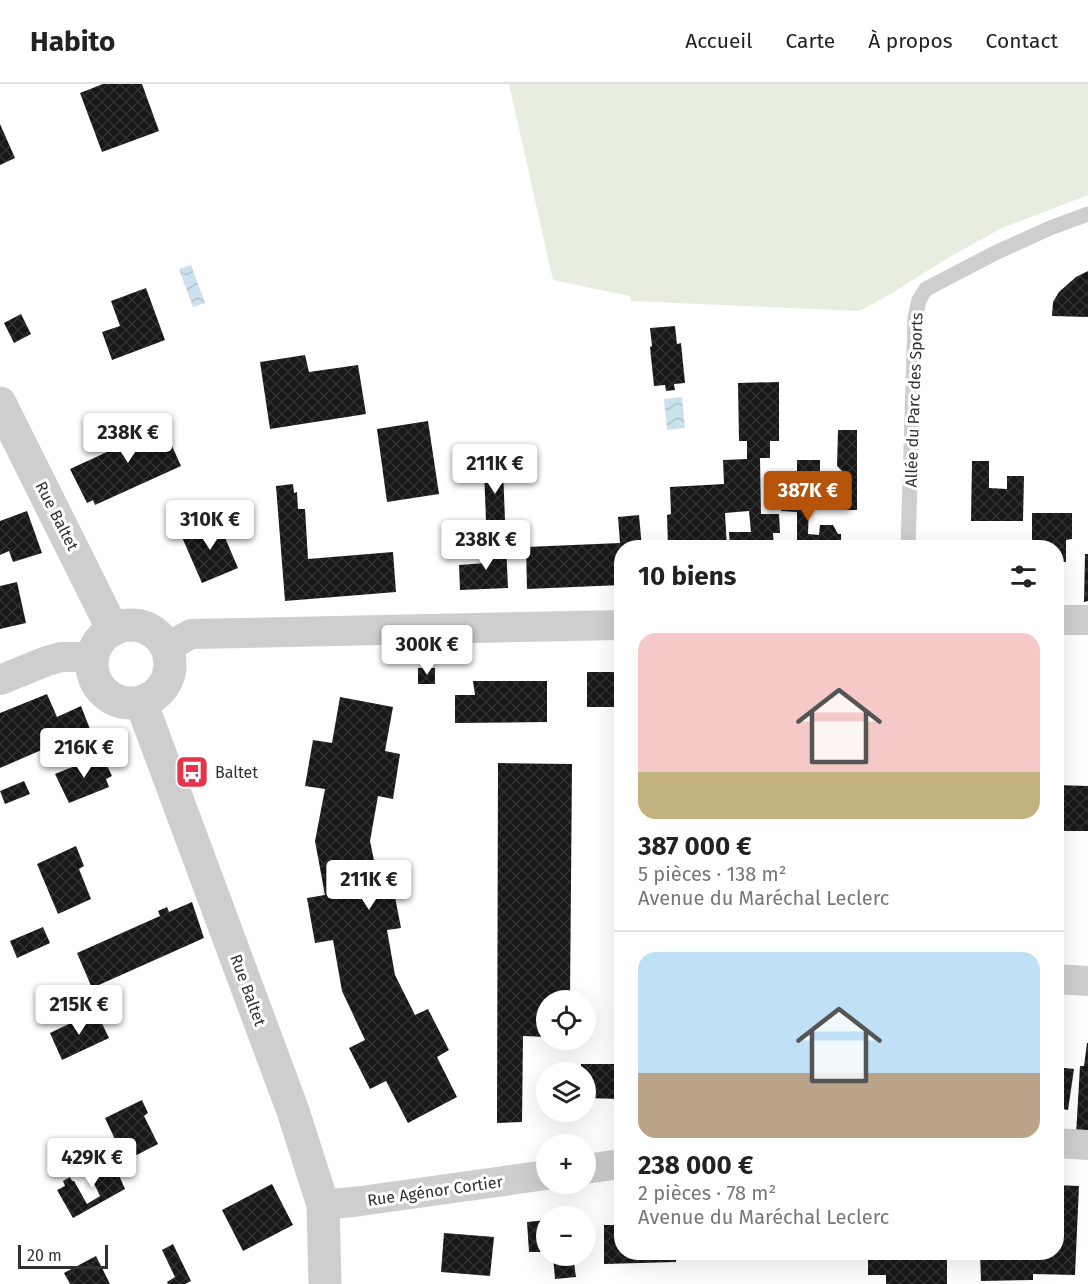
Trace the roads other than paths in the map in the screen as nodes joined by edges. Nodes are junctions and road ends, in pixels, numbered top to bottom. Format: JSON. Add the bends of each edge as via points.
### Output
{"nodes":[{"id":1,"x":1088,"y":214,"type":"edge"},
{"id":2,"x":0,"y":403,"type":"edge"},
{"id":3,"x":908,"y":540,"type":"edge"},
{"id":4,"x":1064,"y":620,"type":"edge"},
{"id":5,"x":1088,"y":620,"type":"edge"},
{"id":6,"x":614,"y":625,"type":"edge"},
{"id":7,"x":113,"y":630,"type":"junction"},
{"id":8,"x":178,"y":641,"type":"junction"},
{"id":9,"x":92,"y":657,"type":"junction"},
{"id":10,"x":0,"y":680,"type":"edge"},
{"id":11,"x":141,"y":702,"type":"junction"},
{"id":12,"x":1064,"y":979,"type":"edge"},
{"id":13,"x":1088,"y":981,"type":"edge"},
{"id":14,"x":1064,"y":1143,"type":"edge"},
{"id":15,"x":1088,"y":1144,"type":"edge"},
{"id":16,"x":614,"y":1165,"type":"edge"},
{"id":17,"x":596,"y":1167,"type":"edge"},
{"id":18,"x":536,"y":1176,"type":"edge"},
{"id":19,"x":323,"y":1205,"type":"junction"},
{"id":20,"x":325,"y":1284,"type":"edge"}],
"edges":[{"from":1,"to":3,"type":"lane","name":"Allée du Parc des Sports","via":[[993,254],[926,289],[919,300],[915,318]]},
{"from":2,"to":7,"type":"street","name":"Rue Baltet"},
{"from":4,"to":5,"type":"street"},
{"from":6,"to":8,"type":"street"},
{"from":7,"to":8,"type":"street","via":[[137,626],[159,638]]},
{"from":7,"to":9,"type":"street","via":[[101,639]]},
{"from":8,"to":11,"type":"street","via":[[163,687]]},
{"from":9,"to":10,"type":"street","via":[[62,657]]},
{"from":9,"to":11,"type":"street","via":[[96,683],[104,693],[115,700]]},
{"from":11,"to":19,"type":"street","name":"Rue Baltet","via":[[293,1111]]},
{"from":12,"to":13,"type":"street"},
{"from":14,"to":15,"type":"street"},
{"from":16,"to":17,"type":"street"},
{"from":18,"to":19,"type":"street","name":"Rue Agénor Cortier"},
{"from":19,"to":20,"type":"street","name":"Rue Baltet"}]}
